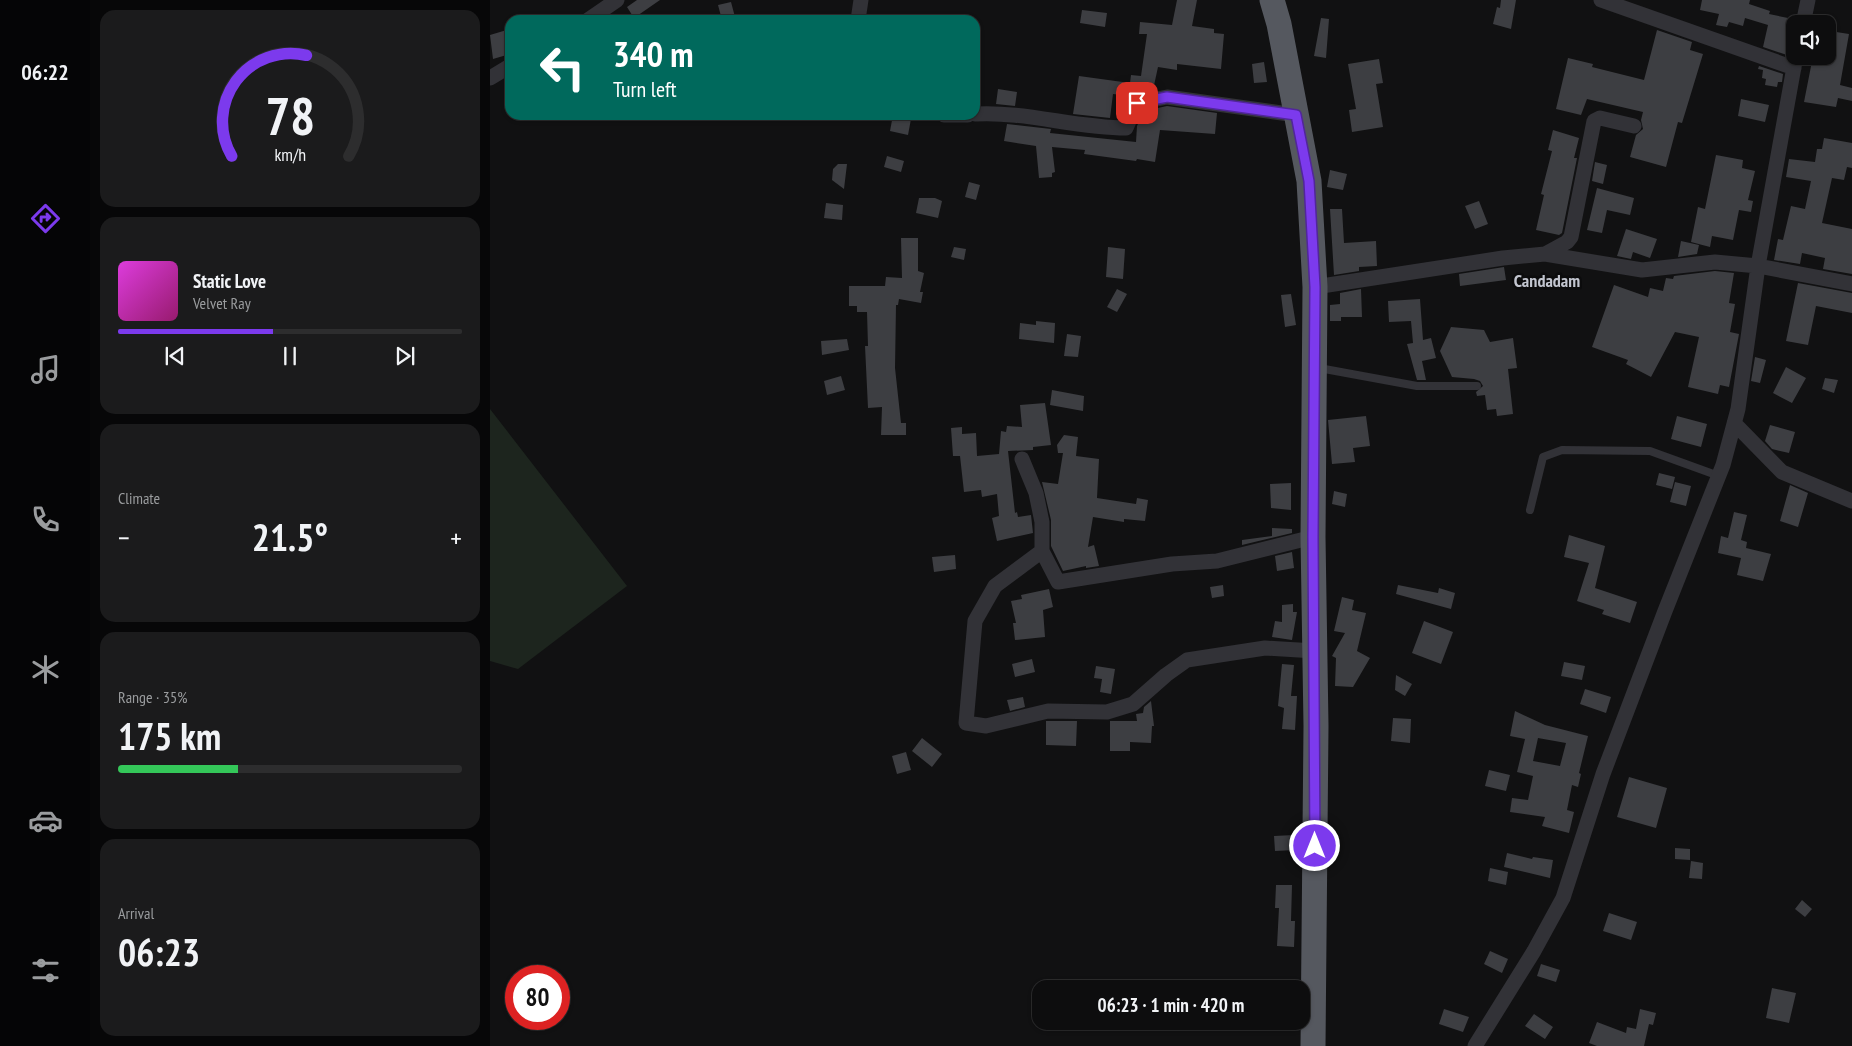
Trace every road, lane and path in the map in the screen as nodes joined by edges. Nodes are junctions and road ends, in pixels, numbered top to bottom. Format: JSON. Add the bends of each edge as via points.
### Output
{"nodes":[{"id":1,"x":617,"y":0,"type":"edge"},
{"id":2,"x":861,"y":0,"type":"edge"},
{"id":3,"x":1272,"y":0,"type":"edge"},
{"id":4,"x":1601,"y":0,"type":"edge"},
{"id":5,"x":1808,"y":0,"type":"edge"},
{"id":6,"x":595,"y":15,"type":"edge"},
{"id":7,"x":859,"y":15,"type":"edge"},
{"id":8,"x":1805,"y":15,"type":"edge"},
{"id":9,"x":1786,"y":59,"type":"edge"},
{"id":10,"x":1794,"y":65,"type":"edge"},
{"id":11,"x":505,"y":69,"type":"edge"},
{"id":12,"x":490,"y":78,"type":"edge"},
{"id":13,"x":980,"y":114,"type":"edge"},
{"id":14,"x":1296,"y":115,"type":"junction"},
{"id":15,"x":1634,"y":126,"type":"dead end"},
{"id":16,"x":1545,"y":254,"type":"junction"},
{"id":17,"x":1758,"y":266,"type":"junction"},
{"id":18,"x":1852,"y":284,"type":"edge"},
{"id":19,"x":1315,"y":287,"type":"junction"},
{"id":20,"x":1314,"y":367,"type":"junction"},
{"id":21,"x":1476,"y":386,"type":"dead end"},
{"id":22,"x":1734,"y":423,"type":"junction"},
{"id":23,"x":1022,"y":459,"type":"dead end"},
{"id":24,"x":1719,"y":476,"type":"junction"},
{"id":25,"x":1852,"y":501,"type":"edge"},
{"id":26,"x":1530,"y":510,"type":"dead end"},
{"id":27,"x":1313,"y":537,"type":"junction"},
{"id":28,"x":1042,"y":551,"type":"junction"},
{"id":29,"x":1314,"y":651,"type":"junction"},
{"id":30,"x":1313,"y":1046,"type":"edge"},
{"id":31,"x":1475,"y":1046,"type":"edge"}],
"edges":[{"from":1,"to":6,"type":"street"},
{"from":2,"to":7,"type":"street"},
{"from":3,"to":14,"type":"highway"},
{"from":4,"to":9,"type":"street"},
{"from":5,"to":8,"type":"street"},
{"from":10,"to":17,"type":"street"},
{"from":11,"to":12,"type":"street"},
{"from":13,"to":14,"type":"street","via":[[1126,128],[1137,103],[1167,97]]},
{"from":14,"to":19,"type":"highway","via":[[1309,181]]},
{"from":15,"to":16,"type":"street","via":[[1600,118],[1594,120],[1570,237]]},
{"from":16,"to":17,"type":"street","via":[[1642,270],[1708,262]]},
{"from":16,"to":19,"type":"street"},
{"from":17,"to":18,"type":"street"},
{"from":17,"to":22,"type":"street"},
{"from":19,"to":20,"type":"highway"},
{"from":20,"to":21,"type":"lane","via":[[1417,386]]},
{"from":20,"to":27,"type":"highway"},
{"from":22,"to":24,"type":"street"},
{"from":22,"to":25,"type":"street","via":[[1782,472]]},
{"from":23,"to":28,"type":"street","via":[[1036,493],[1042,522]]},
{"from":24,"to":26,"type":"lane","via":[[1650,451],[1562,450],[1542,457]]},
{"from":24,"to":31,"type":"street","via":[[1603,774],[1563,898]]},
{"from":27,"to":28,"type":"street","via":[[1217,561],[1172,564],[1058,582]]},
{"from":27,"to":29,"type":"highway"},
{"from":28,"to":29,"type":"street","via":[[995,586],[975,621],[966,723],[986,726],[1048,711],[1107,712],[1133,704],[1187,660],[1265,648]]},
{"from":29,"to":30,"type":"highway"}]}
